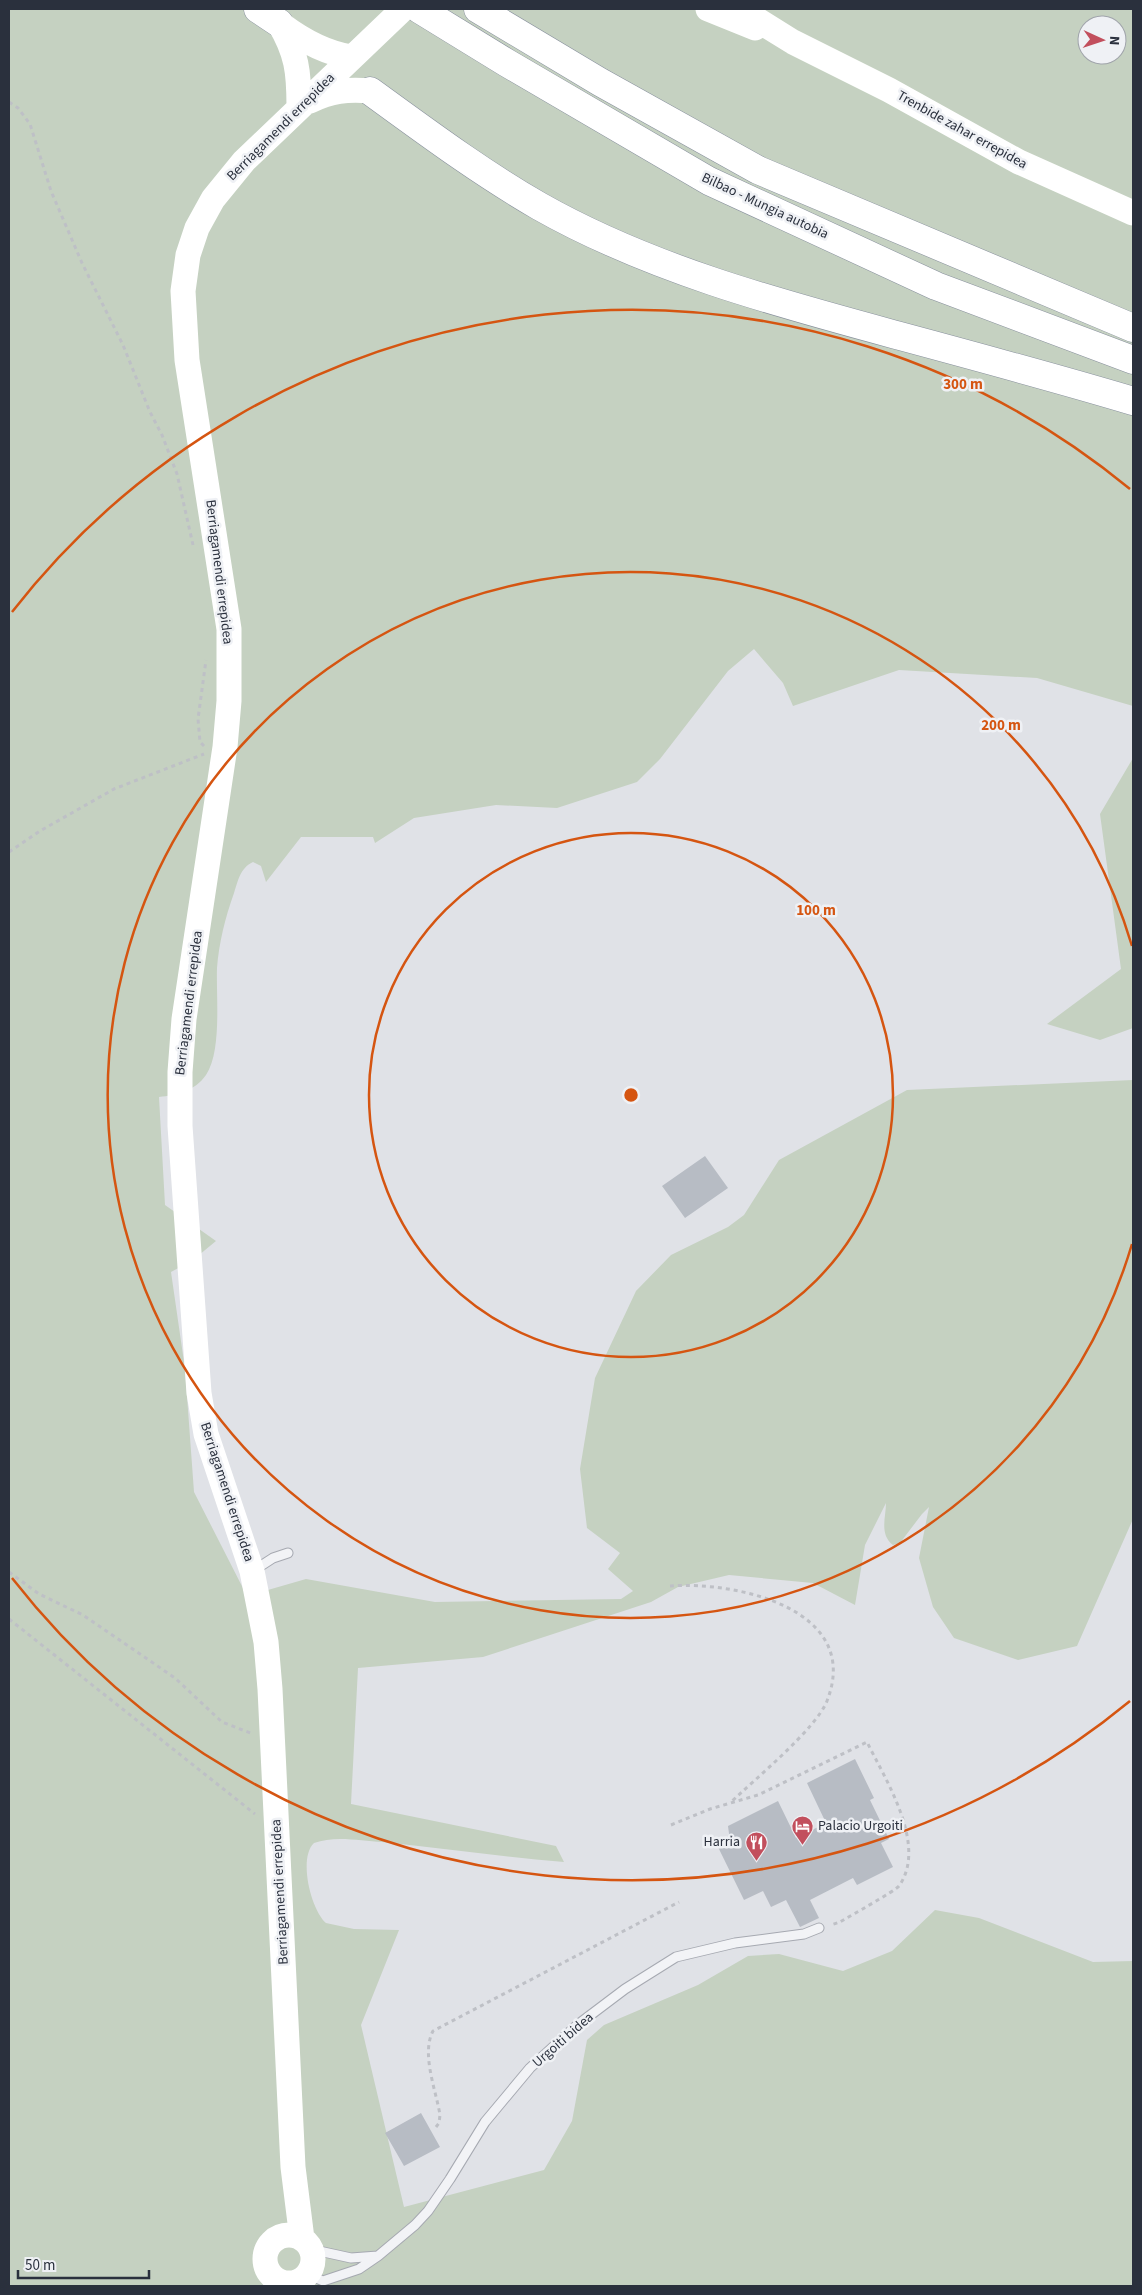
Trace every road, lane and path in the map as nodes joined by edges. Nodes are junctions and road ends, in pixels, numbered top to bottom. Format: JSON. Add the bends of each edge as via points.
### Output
{"nodes":[{"id":1,"x":403,"y":9,"type":"edge"},
{"id":2,"x":419,"y":9,"type":"edge"},
{"id":3,"x":478,"y":9,"type":"edge"},
{"id":4,"x":708,"y":9,"type":"edge"},
{"id":5,"x":740,"y":9,"type":"edge"},
{"id":6,"x":268,"y":16,"type":"edge"},
{"id":7,"x":793,"y":42,"type":"junction"},
{"id":8,"x":354,"y":54,"type":"junction"},
{"id":9,"x":370,"y":91,"type":"junction"},
{"id":10,"x":9,"y":102,"type":"edge"},
{"id":11,"x":299,"y":107,"type":"junction"},
{"id":12,"x":1133,"y":213,"type":"edge"},
{"id":13,"x":1133,"y":328,"type":"edge"},
{"id":14,"x":1133,"y":360,"type":"edge"},
{"id":15,"x":1133,"y":401,"type":"edge"},
{"id":16,"x":194,"y":549,"type":"dead end"},
{"id":17,"x":206,"y":657,"type":"dead end"},
{"id":18,"x":9,"y":852,"type":"edge"},
{"id":19,"x":288,"y":1552,"type":"dead end"},
{"id":20,"x":252,"y":1571,"type":"junction"},
{"id":21,"x":9,"y":1572,"type":"edge"},
{"id":22,"x":670,"y":1586,"type":"dead end"},
{"id":23,"x":9,"y":1619,"type":"edge"},
{"id":24,"x":272,"y":1740,"type":"junction"},
{"id":25,"x":730,"y":1803,"type":"junction"},
{"id":26,"x":276,"y":1821,"type":"junction"},
{"id":27,"x":671,"y":1826,"type":"dead end"},
{"id":28,"x":679,"y":1902,"type":"dead end"},
{"id":29,"x":819,"y":1928,"type":"joint"},
{"id":30,"x":436,"y":2127,"type":"dead end"},
{"id":31,"x":292,"y":2167,"type":"junction"},
{"id":32,"x":275,"y":2240,"type":"junction"},
{"id":33,"x":306,"y":2244,"type":"junction"},
{"id":34,"x":378,"y":2256,"type":"junction"},
{"id":35,"x":271,"y":2280,"type":"edge"},
{"id":36,"x":299,"y":2281,"type":"edge"}],
"edges":[{"from":1,"to":8,"type":"street","name":"Berriagamendi errepidea"},
{"from":2,"to":14,"type":"highway","name":"Bilbao - Mungia autobia","via":[[709,181],[936,286]]},
{"from":3,"to":13,"type":"highway","via":[[758,170]]},
{"from":4,"to":7,"type":"street","name":"Trenbide zahar errepidea"},
{"from":5,"to":7,"type":"street","name":"Trenbide zahar errepidea"},
{"from":6,"to":8,"type":"street","via":[[336,55]]},
{"from":6,"to":11,"type":"street","via":[[292,44],[298,62]]},
{"from":7,"to":12,"type":"street","name":"Trenbide zahar errepidea","via":[[889,90],[1019,162]]},
{"from":8,"to":9,"type":"street"},
{"from":8,"to":11,"type":"street","name":"Berriagamendi errepidea"},
{"from":9,"to":11,"type":"street","via":[[325,93]]},
{"from":9,"to":15,"type":"highway","via":[[455,152],[540,206],[622,246],[706,278],[812,312]]},
{"from":10,"to":16,"type":"path","via":[[30,124],[51,191],[162,435],[177,474]]},
{"from":11,"to":20,"type":"street","name":"Berriagamendi errepidea","via":[[244,161],[213,199],[197,228],[188,255],[183,291],[187,360],[229,629],[229,701],[225,747],[184,1018],[180,1126],[199,1393],[206,1434]]},
{"from":17,"to":18,"type":"path","via":[[198,719],[200,742],[210,752],[114,788]]},
{"from":19,"to":20,"type":"lane"},
{"from":20,"to":24,"type":"street","name":"Berriagamendi errepidea","via":[[266,1642]]},
{"from":21,"to":24,"type":"path","via":[[39,1594],[82,1615],[175,1678],[222,1722]]},
{"from":22,"to":25,"type":"path","via":[[697,1584],[741,1591],[779,1602],[807,1619],[828,1642],[834,1672],[827,1702],[809,1728]]},
{"from":23,"to":26,"type":"path","via":[[256,1814]]},
{"from":24,"to":26,"type":"street","name":"Berriagamendi errepidea"},
{"from":25,"to":27,"type":"path"},
{"from":25,"to":29,"type":"path","via":[[758,1795],[867,1742],[900,1810],[909,1858],[906,1870],[898,1887],[840,1922]]},
{"from":26,"to":31,"type":"street","name":"Berriagamendi errepidea"},
{"from":28,"to":30,"type":"path","via":[[433,2031],[430,2062],[440,2115],[440,2123]]},
{"from":29,"to":34,"type":"lane","name":"Urgoiti bidea","via":[[804,1934],[736,1943],[676,1958],[624,1989],[576,2026],[530,2068],[486,2122],[428,2211]]},
{"from":31,"to":32,"type":"street"},
{"from":31,"to":33,"type":"street"},
{"from":32,"to":33,"type":"street","via":[[288,2235]]},
{"from":32,"to":35,"type":"street","via":[[269,2245],[265,2260]]},
{"from":33,"to":34,"type":"lane","via":[[351,2258]]},
{"from":33,"to":36,"type":"street","via":[[312,2262]]},
{"from":34,"to":36,"type":"lane","name":"Urgoiti bidea","via":[[359,2269],[323,2281]]},
{"from":35,"to":36,"type":"street"}]}
